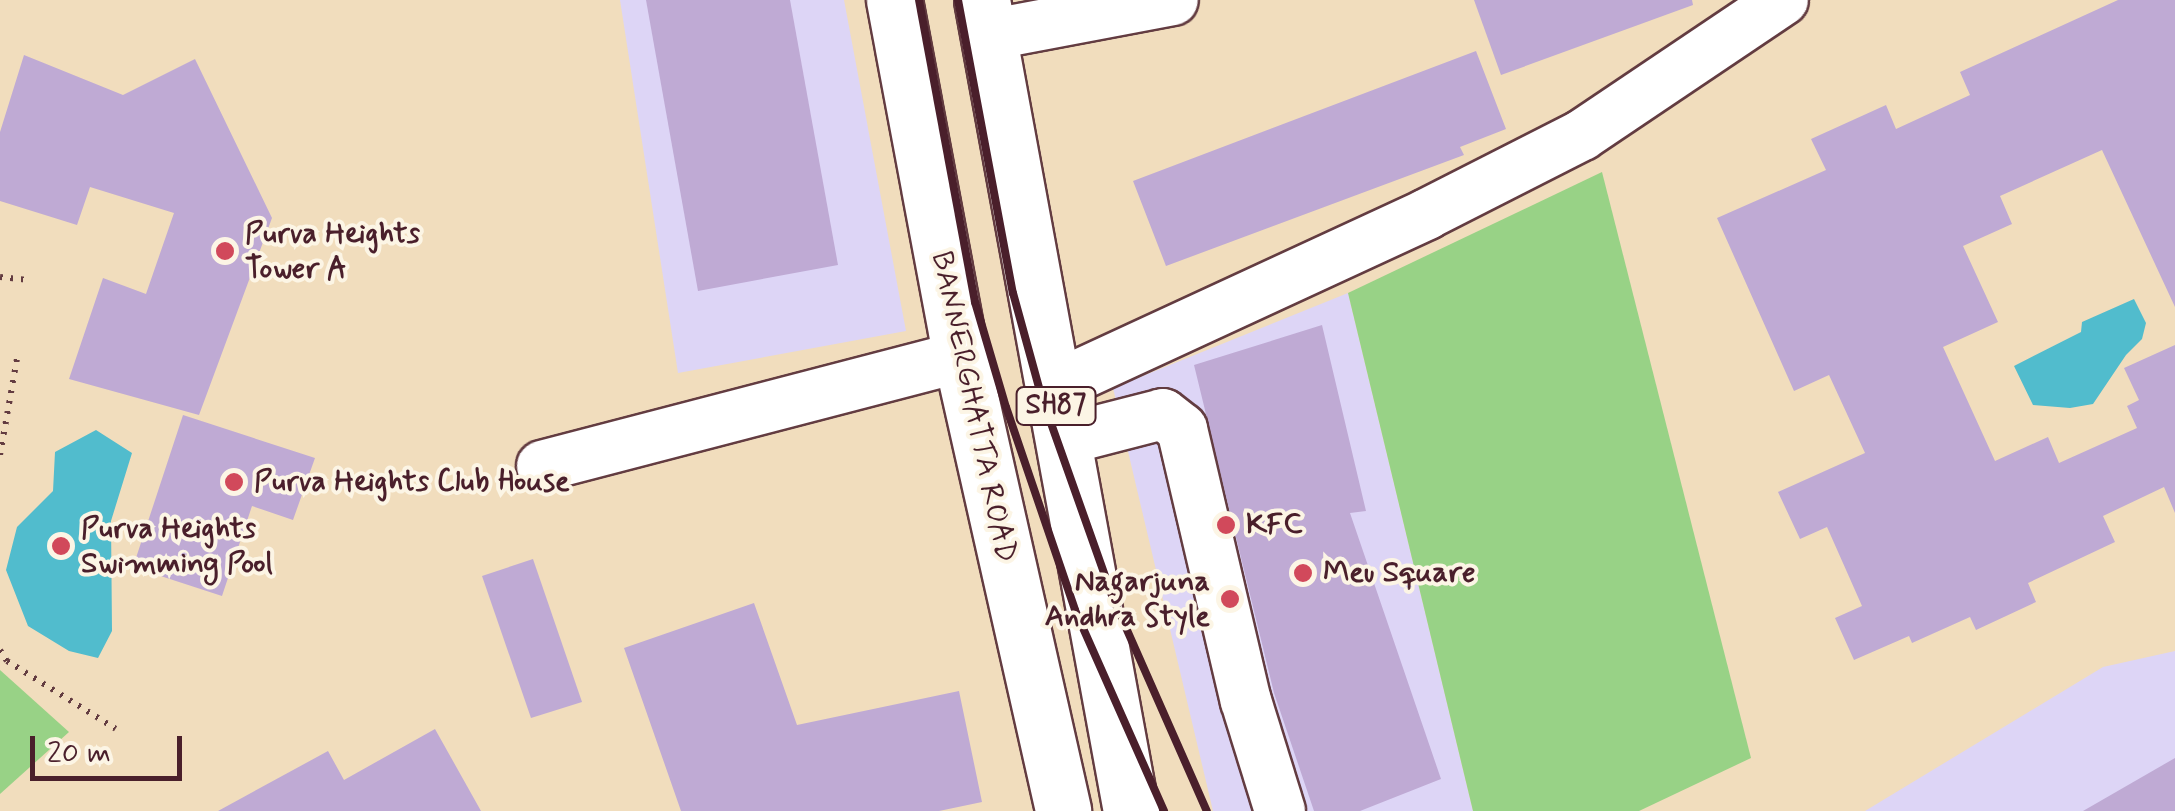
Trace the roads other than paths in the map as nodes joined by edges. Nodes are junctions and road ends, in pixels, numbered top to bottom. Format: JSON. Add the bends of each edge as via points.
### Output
{"nodes":[{"id":1,"x":894,"y":0,"type":"edge"},
{"id":2,"x":1148,"y":2,"type":"edge"},
{"id":3,"x":1776,"y":2,"type":"edge"},
{"id":4,"x":985,"y":18,"type":"edge"},
{"id":5,"x":961,"y":357,"type":"junction"},
{"id":6,"x":1053,"y":386,"type":"junction"},
{"id":7,"x":1062,"y":440,"type":"junction"},
{"id":8,"x":542,"y":466,"type":"dead end"},
{"id":9,"x":1064,"y":811,"type":"edge"},
{"id":10,"x":1131,"y":811,"type":"edge"},
{"id":11,"x":1280,"y":811,"type":"edge"}],
"edges":[{"from":1,"to":5,"type":"main road","name":"BANNERGHATTA ROAD","number":"SH87"},
{"from":2,"to":4,"type":"street"},
{"from":3,"to":6,"type":"street","via":[[1582,135]]},
{"from":4,"to":6,"type":"main road","number":"SH87"},
{"from":5,"to":8,"type":"street"},
{"from":5,"to":9,"type":"main road","name":"BANNERGHATTA ROAD","number":"SH87"},
{"from":6,"to":7,"type":"main road","number":"SH87"},
{"from":7,"to":10,"type":"main road","number":"SH87"},
{"from":7,"to":11,"type":"street","via":[[1163,414],[1182,429],[1246,701]]}]}
